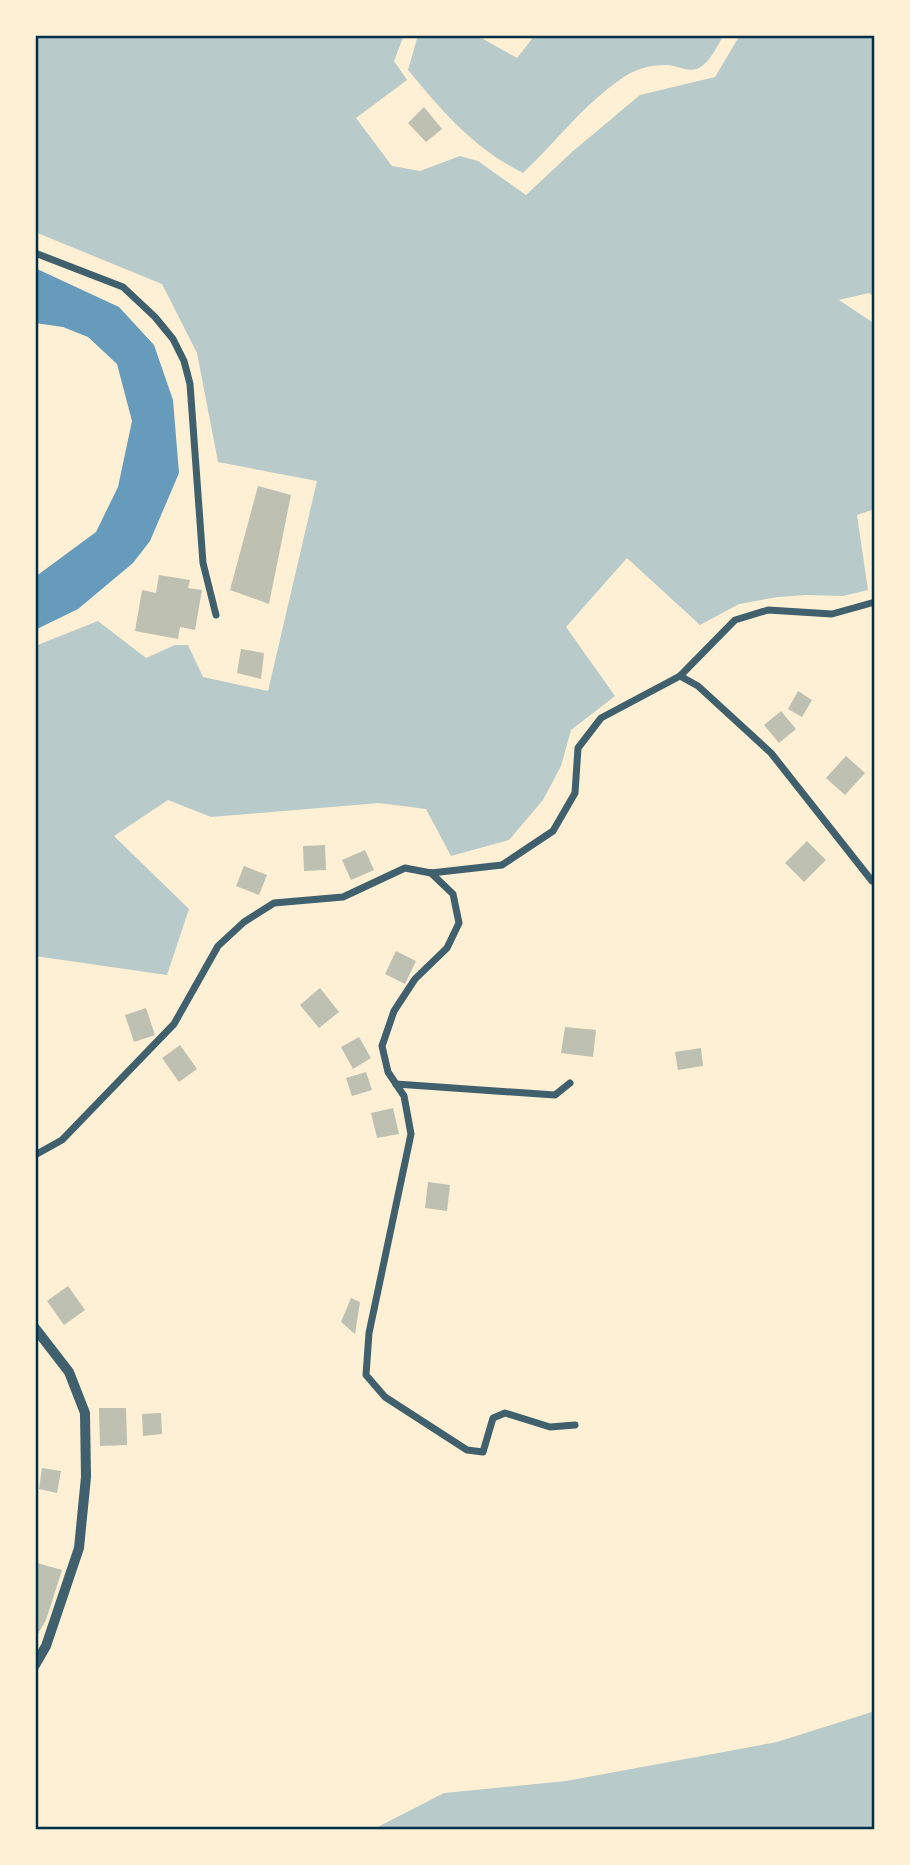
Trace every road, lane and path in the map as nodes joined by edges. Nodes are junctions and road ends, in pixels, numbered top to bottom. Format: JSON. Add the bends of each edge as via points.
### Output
{"nodes":[{"id":1,"x":35,"y":253,"type":"edge"},
{"id":2,"x":875,"y":602,"type":"edge"},
{"id":3,"x":216,"y":615,"type":"dead end"},
{"id":4,"x":680,"y":676,"type":"junction"},
{"id":5,"x":431,"y":873,"type":"junction"},
{"id":6,"x":875,"y":882,"type":"edge"},
{"id":7,"x":570,"y":1083,"type":"dead end"},
{"id":8,"x":396,"y":1084,"type":"junction"},
{"id":9,"x":35,"y":1156,"type":"edge"},
{"id":10,"x":35,"y":1328,"type":"edge"},
{"id":11,"x":575,"y":1425,"type":"dead end"},
{"id":12,"x":35,"y":1665,"type":"edge"}],
"edges":[{"from":1,"to":3,"type":"street","via":[[123,288],[155,317],[184,361],[190,384],[203,563]]},
{"from":2,"to":4,"type":"street","via":[[832,614],[768,610],[735,620]]},
{"from":4,"to":5,"type":"street","via":[[601,718],[578,748],[575,793],[553,831],[502,865]]},
{"from":4,"to":6,"type":"street","via":[[698,686],[771,753]]},
{"from":5,"to":8,"type":"street","via":[[453,894],[459,923],[447,948],[415,979],[394,1011],[382,1046]]},
{"from":5,"to":9,"type":"street","via":[[405,868],[343,897],[274,903],[244,922],[218,946],[174,1024],[62,1140]]},
{"from":7,"to":8,"type":"street","via":[[555,1095]]},
{"from":8,"to":11,"type":"street","via":[[404,1096],[411,1134],[369,1333],[366,1375],[385,1397],[467,1450],[483,1452],[493,1418],[505,1413],[550,1427]]},
{"from":10,"to":12,"type":"street","via":[[69,1371],[85,1413],[86,1477],[79,1548],[46,1646]]}]}
